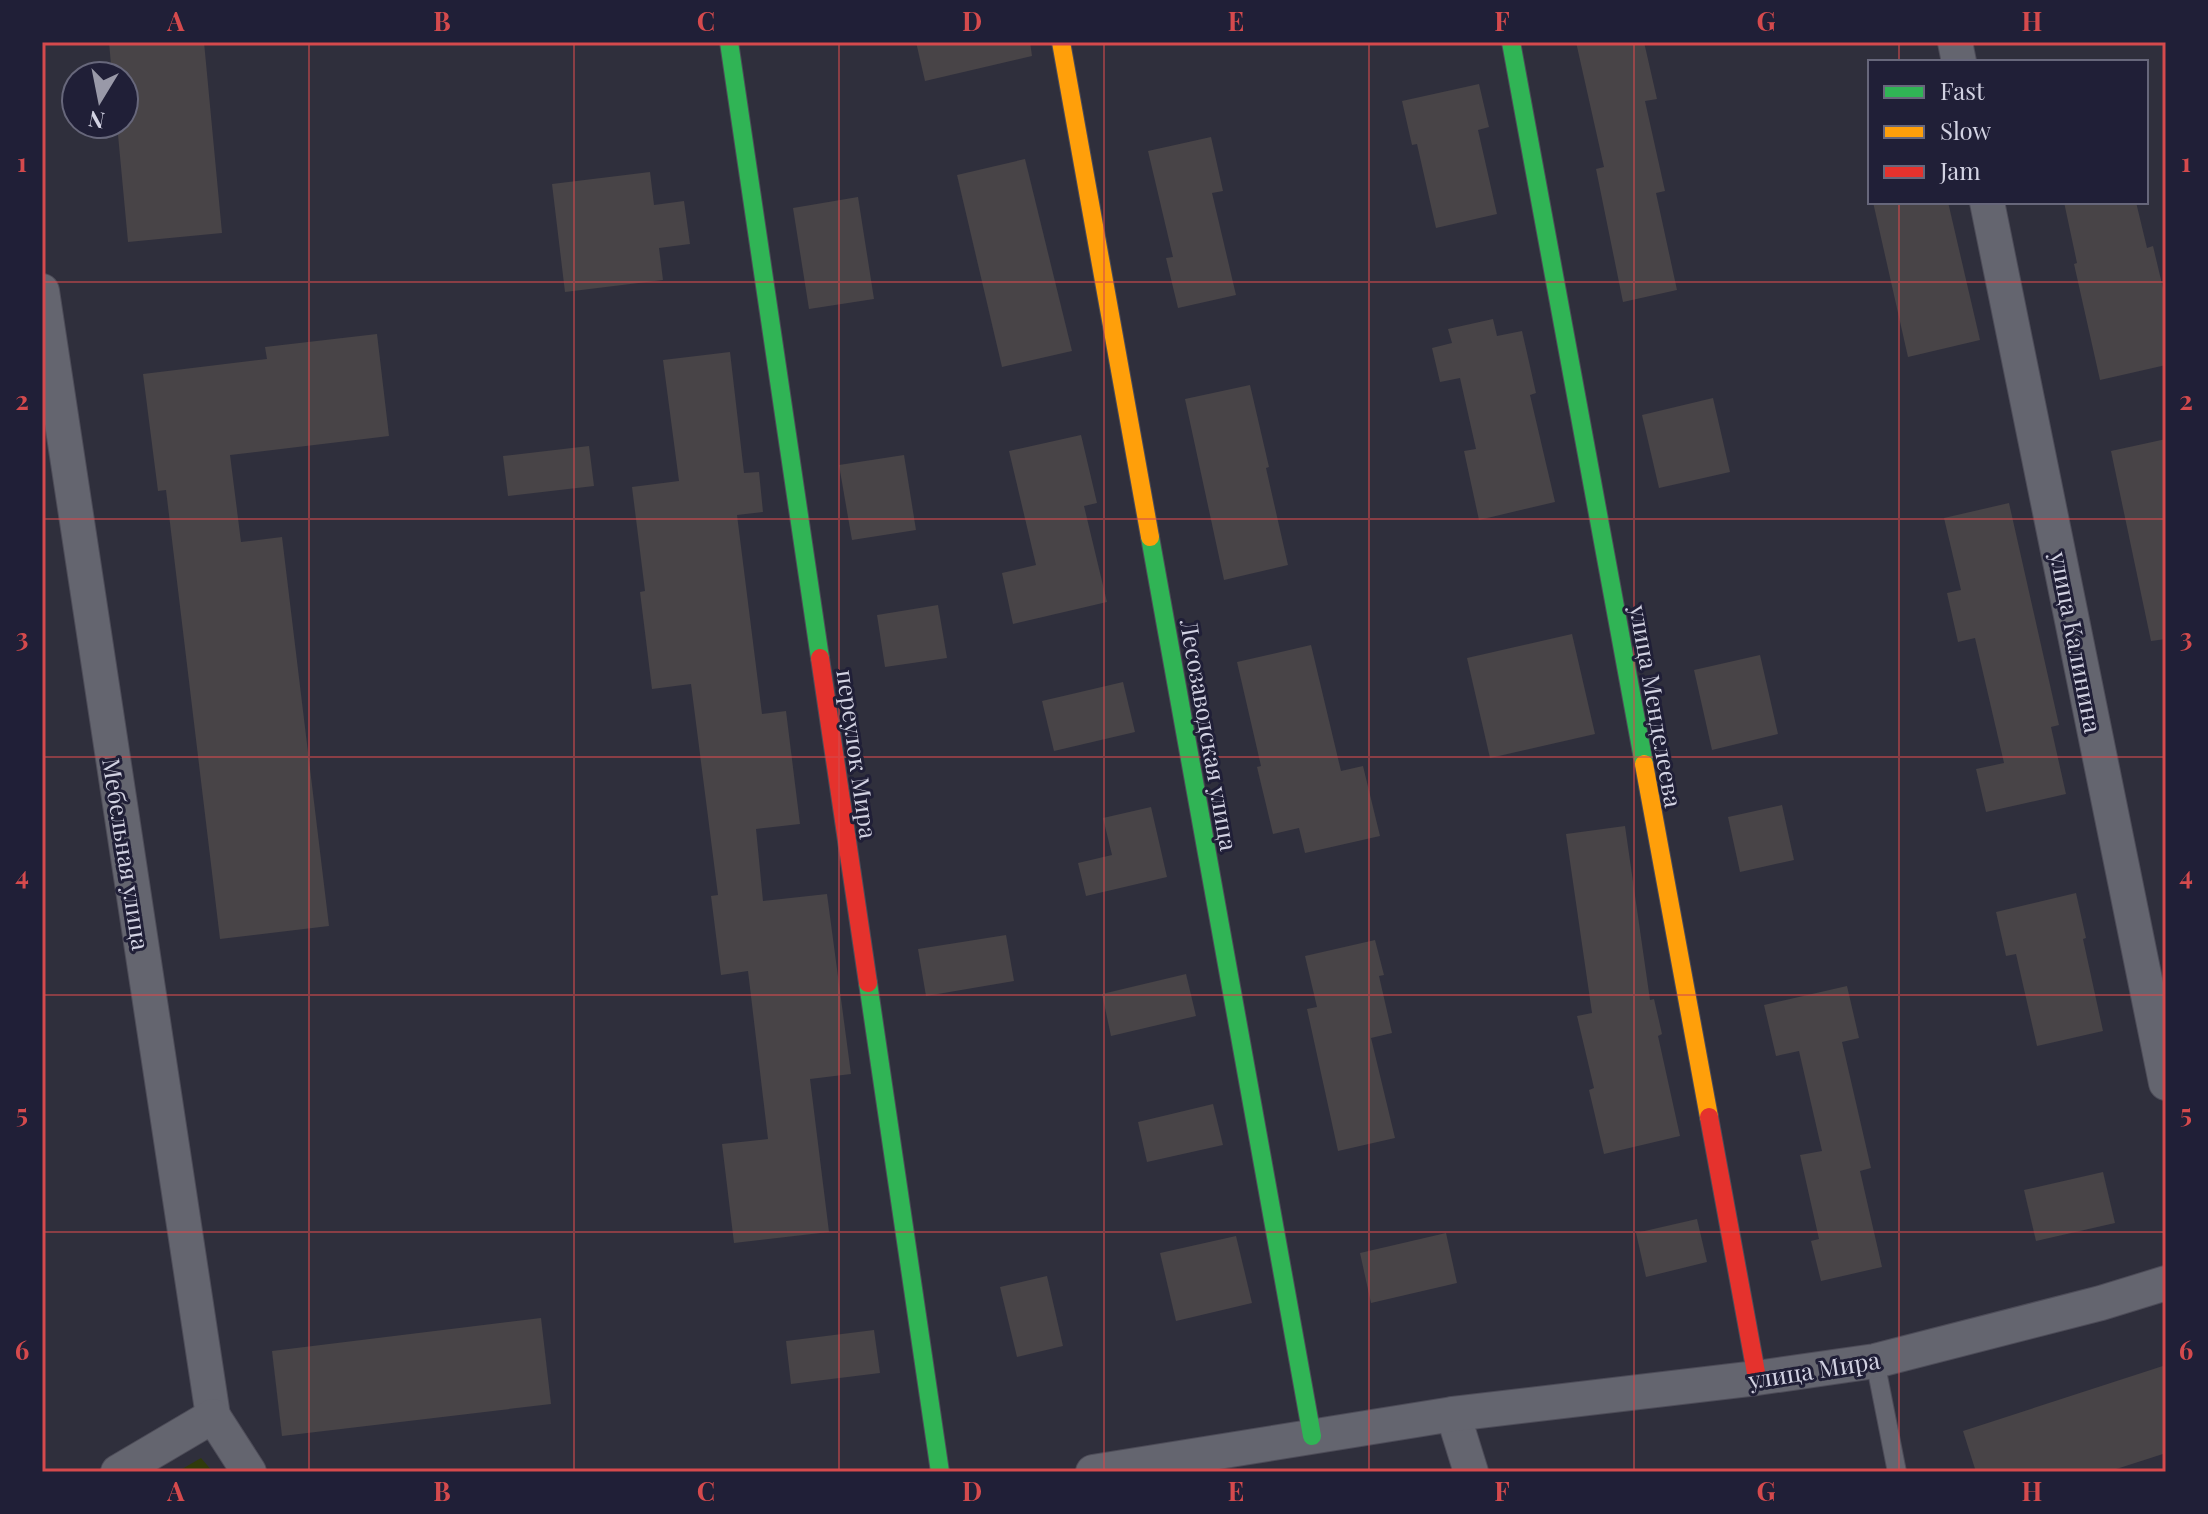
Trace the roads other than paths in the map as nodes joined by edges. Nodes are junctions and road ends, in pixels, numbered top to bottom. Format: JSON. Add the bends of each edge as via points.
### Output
{"nodes":[{"id":1,"x":729,"y":42,"type":"edge"},
{"id":2,"x":1061,"y":42,"type":"edge"},
{"id":3,"x":1511,"y":42,"type":"edge"},
{"id":4,"x":1987,"y":204,"type":"edge"},
{"id":5,"x":42,"y":291,"type":"edge"},
{"id":6,"x":2166,"y":1083,"type":"edge"},
{"id":7,"x":2166,"y":1283,"type":"edge"},
{"id":8,"x":1875,"y":1361,"type":"junction"},
{"id":9,"x":1757,"y":1378,"type":"junction"},
{"id":10,"x":1453,"y":1414,"type":"junction"},
{"id":11,"x":213,"y":1416,"type":"junction"},
{"id":12,"x":1312,"y":1436,"type":"junction"},
{"id":13,"x":118,"y":1472,"type":"edge"},
{"id":14,"x":249,"y":1472,"type":"edge"},
{"id":15,"x":940,"y":1472,"type":"edge"},
{"id":16,"x":1093,"y":1472,"type":"edge"},
{"id":17,"x":1471,"y":1472,"type":"edge"},
{"id":18,"x":1897,"y":1472,"type":"edge"}],
"edges":[{"from":1,"to":15,"type":"street","name":"переулок Мира"},
{"from":2,"to":12,"type":"street","name":"Лесозаводская улица"},
{"from":3,"to":9,"type":"street","name":"улица Менделеева"},
{"from":4,"to":6,"type":"street","name":"улица Калинина"},
{"from":5,"to":11,"type":"street","name":"Мебельная улица"},
{"from":7,"to":8,"type":"street","name":"улица Мира"},
{"from":8,"to":9,"type":"street","name":"улица Мира"},
{"from":8,"to":18,"type":"lane"},
{"from":9,"to":10,"type":"street","name":"улица Мира"},
{"from":10,"to":12,"type":"street","name":"улица Мира"},
{"from":10,"to":17,"type":"street"},
{"from":11,"to":13,"type":"street"},
{"from":11,"to":14,"type":"street"},
{"from":12,"to":16,"type":"street","name":"улица Мира"}]}
